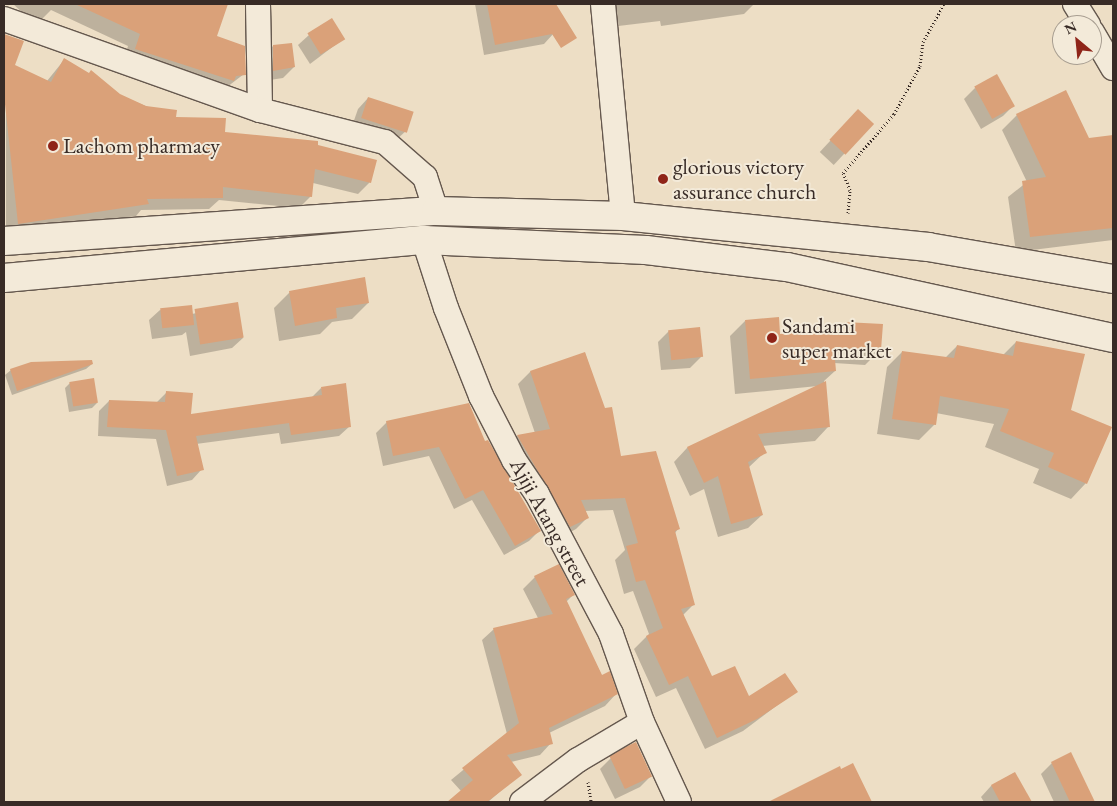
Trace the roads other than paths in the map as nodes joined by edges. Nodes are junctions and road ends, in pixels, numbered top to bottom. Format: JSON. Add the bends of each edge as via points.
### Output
{"nodes":[{"id":1,"x":258,"y":4,"type":"edge"},
{"id":2,"x":603,"y":4,"type":"edge"},
{"id":3,"x":1075,"y":4,"type":"edge"},
{"id":4,"x":1082,"y":15,"type":"edge"},
{"id":5,"x":4,"y":19,"type":"edge"},
{"id":6,"x":1102,"y":49,"type":"edge"},
{"id":7,"x":1113,"y":68,"type":"edge"},
{"id":8,"x":260,"y":110,"type":"junction"},
{"id":9,"x":436,"y":211,"type":"junction"},
{"id":10,"x":622,"y":216,"type":"junction"},
{"id":11,"x":424,"y":240,"type":"junction"},
{"id":12,"x":4,"y":241,"type":"edge"},
{"id":13,"x":4,"y":278,"type":"edge"},
{"id":14,"x":1113,"y":279,"type":"edge"},
{"id":15,"x":1113,"y":338,"type":"edge"},
{"id":16,"x":642,"y":722,"type":"junction"},
{"id":17,"x":522,"y":802,"type":"edge"},
{"id":18,"x":679,"y":802,"type":"edge"}],
"edges":[{"from":1,"to":8,"type":"street"},
{"from":2,"to":10,"type":"street"},
{"from":3,"to":4,"type":"street"},
{"from":5,"to":8,"type":"street"},
{"from":6,"to":7,"type":"street"},
{"from":8,"to":9,"type":"street","via":[[384,142],[425,178]]},
{"from":9,"to":10,"type":"main road"},
{"from":9,"to":12,"type":"main road"},
{"from":10,"to":14,"type":"main road","via":[[928,247]]},
{"from":11,"to":13,"type":"main road"},
{"from":11,"to":15,"type":"main road","via":[[646,250],[787,267]]},
{"from":11,"to":16,"type":"street","name":"Ajiji Atang street","via":[[480,396],[612,634]]},
{"from":16,"to":17,"type":"street","via":[[578,760]]},
{"from":16,"to":18,"type":"street","name":"Ajiji Atang street"}]}
